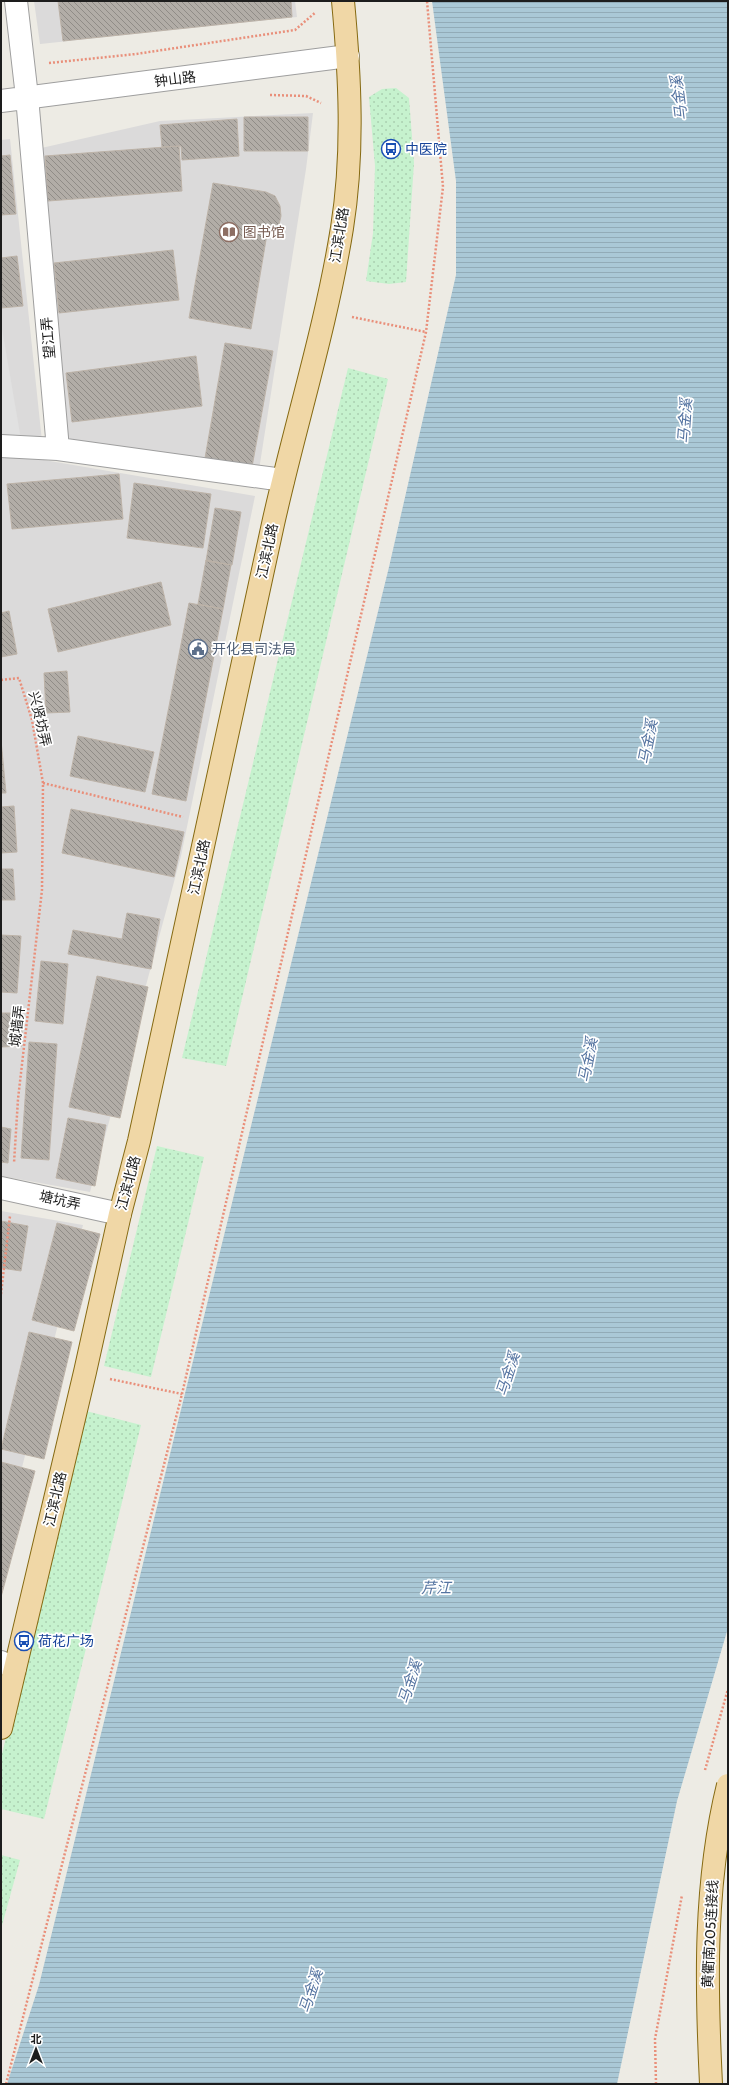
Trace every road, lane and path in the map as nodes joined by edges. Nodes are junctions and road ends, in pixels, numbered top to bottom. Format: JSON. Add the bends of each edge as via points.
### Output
{"nodes":[{"id":1,"x":16,"y":1,"type":"edge"},
{"id":2,"x":343,"y":1,"type":"edge"},
{"id":3,"x":427,"y":1,"type":"edge"},
{"id":4,"x":316,"y":12,"type":"dead end"},
{"id":5,"x":348,"y":56,"type":"junction"},
{"id":6,"x":24,"y":65,"type":"junction"},
{"id":7,"x":27,"y":97,"type":"junction"},
{"id":8,"x":1,"y":101,"type":"edge"},
{"id":9,"x":326,"y":312,"type":"junction"},
{"id":10,"x":426,"y":332,"type":"junction"},
{"id":11,"x":1,"y":446,"type":"edge"},
{"id":12,"x":58,"y":449,"type":"junction"},
{"id":13,"x":283,"y":480,"type":"junction"},
{"id":14,"x":1,"y":680,"type":"edge"},
{"id":15,"x":43,"y":783,"type":"junction"},
{"id":16,"x":208,"y":823,"type":"junction"},
{"id":17,"x":7,"y":1189,"type":"edge"},
{"id":18,"x":120,"y":1214,"type":"junction"},
{"id":19,"x":1,"y":1294,"type":"edge"},
{"id":20,"x":85,"y":1372,"type":"junction"},
{"id":21,"x":182,"y":1394,"type":"junction"},
{"id":22,"x":8,"y":1665,"type":"edge"},
{"id":23,"x":1,"y":1728,"type":"edge"},
{"id":24,"x":728,"y":1785,"type":"edge"},
{"id":25,"x":6,"y":2084,"type":"edge"},
{"id":26,"x":711,"y":2084,"type":"edge"}],
"edges":[{"from":1,"to":6,"type":"street","name":"望江弄"},
{"from":2,"to":5,"type":"main road","name":"江滨北路"},
{"from":3,"to":10,"type":"path","via":[[443,187]]},
{"from":4,"to":6,"type":"path","via":[[295,30],[136,54]]},
{"from":5,"to":7,"type":"street","name":"钟山路"},
{"from":5,"to":9,"type":"main road","name":"江滨北路","via":[[350,147],[342,227]]},
{"from":6,"to":7,"type":"street","name":"望江弄"},
{"from":7,"to":8,"type":"street","name":"钟山路"},
{"from":7,"to":12,"type":"street","name":"望江弄"},
{"from":9,"to":10,"type":"path"},
{"from":9,"to":13,"type":"main road","name":"江滨北路"},
{"from":10,"to":21,"type":"path"},
{"from":11,"to":12,"type":"street"},
{"from":12,"to":13,"type":"street"},
{"from":13,"to":16,"type":"main road","name":"江滨北路"},
{"from":14,"to":15,"type":"path","name":"兴贤坊弄","via":[[19,678],[32,720]]},
{"from":15,"to":16,"type":"path"},
{"from":15,"to":17,"type":"path","name":"城墙弄","via":[[42,890]]},
{"from":16,"to":18,"type":"main road","name":"江滨北路","via":[[139,1141]]},
{"from":17,"to":18,"type":"street","name":"塘坑弄"},
{"from":17,"to":19,"type":"path","name":"城墙弄"},
{"from":18,"to":20,"type":"main road","name":"江滨北路"},
{"from":20,"to":21,"type":"path"},
{"from":20,"to":22,"type":"main road","name":"江滨北路"},
{"from":21,"to":25,"type":"path"},
{"from":22,"to":23,"type":"main road","name":"江滨北路"},
{"from":24,"to":26,"type":"main road","name":"黄衢南205连接线","bridge":true,"via":[[719,1821],[708,1920],[707,2004]]}]}
